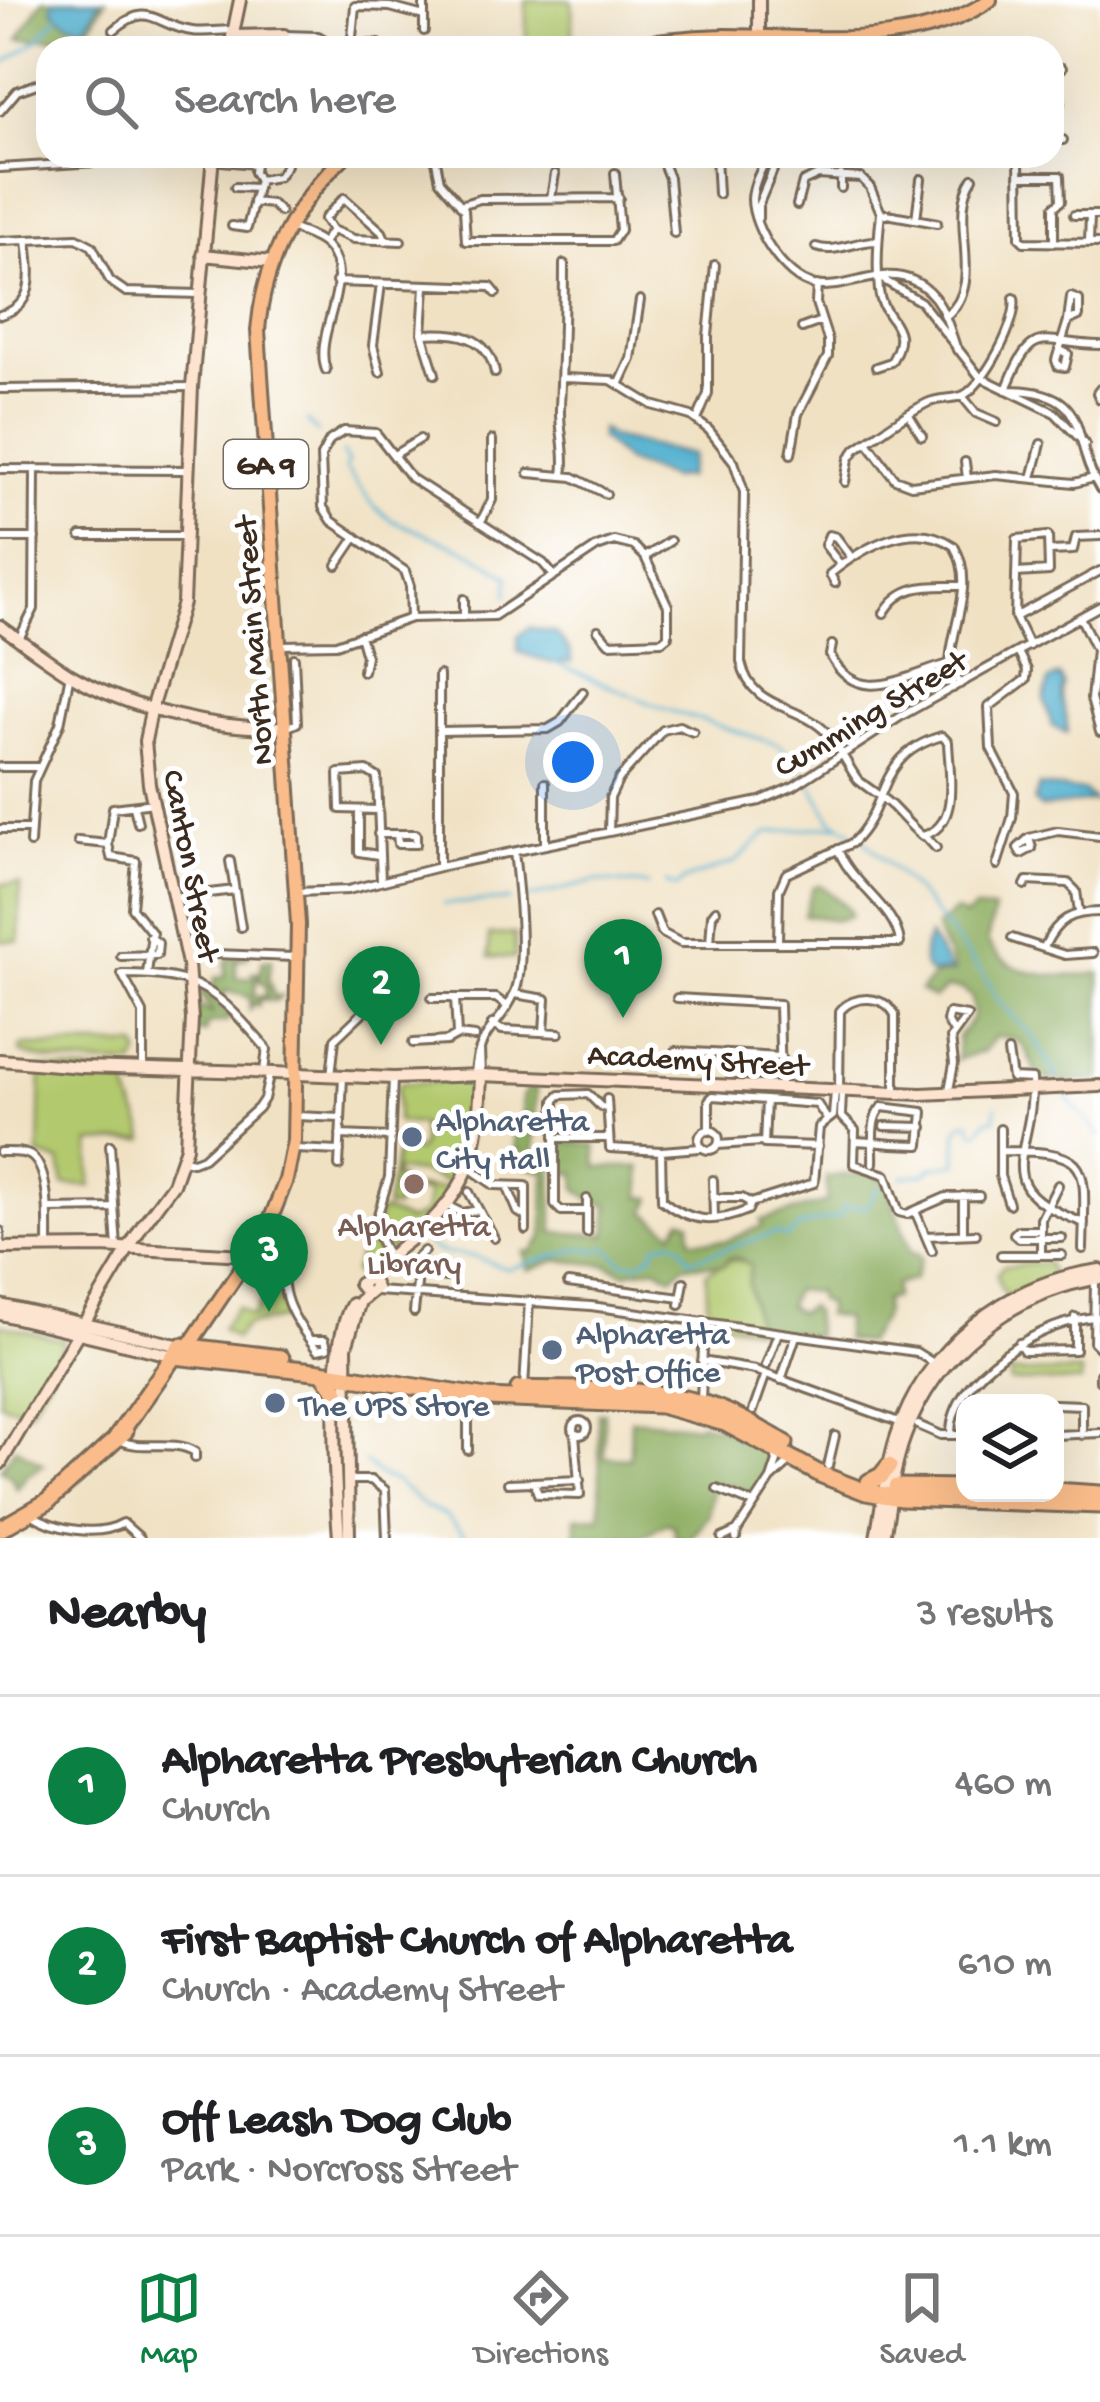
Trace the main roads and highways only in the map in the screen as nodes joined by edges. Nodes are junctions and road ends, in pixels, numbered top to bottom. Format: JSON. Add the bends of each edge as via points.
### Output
{"nodes":[{"id":1,"x":994,"y":0,"type":"edge"},
{"id":2,"x":759,"y":19,"type":"road end"},
{"id":3,"x":742,"y":36,"type":"edge"},
{"id":4,"x":857,"y":36,"type":"edge"},
{"id":5,"x":916,"y":36,"type":"edge"},
{"id":6,"x":333,"y":168,"type":"edge"},
{"id":7,"x":268,"y":728,"type":"road end"},
{"id":8,"x":286,"y":744,"type":"junction"},
{"id":9,"x":294,"y":1075,"type":"junction"},
{"id":10,"x":290,"y":1148,"type":"junction"},
{"id":11,"x":250,"y":1253,"type":"junction"},
{"id":12,"x":188,"y":1348,"type":"junction"},
{"id":13,"x":341,"y":1377,"type":"junction"},
{"id":14,"x":524,"y":1395,"type":"junction"},
{"id":15,"x":117,"y":1437,"type":"junction"},
{"id":16,"x":1100,"y":1478,"type":"edge"},
{"id":17,"x":956,"y":1488,"type":"edge"},
{"id":18,"x":888,"y":1490,"type":"junction"},
{"id":19,"x":1092,"y":1494,"type":"edge"},
{"id":20,"x":1100,"y":1505,"type":"edge"},
{"id":21,"x":40,"y":1506,"type":"junction"},
{"id":22,"x":0,"y":1526,"type":"edge"}],
"edges":[{"from":1,"to":4,"type":"main road","via":[[906,33]]},
{"from":1,"to":5,"type":"main road","via":[[961,22]]},
{"from":2,"to":3,"type":"main road"},
{"from":6,"to":8,"type":"main road","name":"North Main Street","number":"GA 9","via":[[288,227],[261,304],[279,645],[288,673]]},
{"from":7,"to":8,"type":"main road"},
{"from":8,"to":9,"type":"main road","name":"North Main Street","number":"GA 9","via":[[297,892]]},
{"from":9,"to":10,"type":"main road","number":"GA 9"},
{"from":9,"to":10,"type":"main road","number":"GA 9"},
{"from":10,"to":11,"type":"main road","number":"GA 9"},
{"from":10,"to":11,"type":"main road","number":"GA 9","via":[[278,1207]]},
{"from":11,"to":12,"type":"main road","number":"GA 9"},
{"from":11,"to":12,"type":"main road","number":"GA 9"},
{"from":12,"to":13,"type":"highway"},
{"from":12,"to":13,"type":"highway"},
{"from":12,"to":15,"type":"highway","number":"GA 9"},
{"from":12,"to":15,"type":"highway","number":"GA 9","via":[[142,1395]]},
{"from":13,"to":14,"type":"highway"},
{"from":13,"to":14,"type":"highway","via":[[469,1396]]},
{"from":14,"to":18,"type":"highway","via":[[581,1409],[678,1408],[794,1460]]},
{"from":14,"to":18,"type":"highway","via":[[647,1393],[701,1403]]},
{"from":15,"to":21,"type":"highway","number":"GA 9"},
{"from":16,"to":19,"type":"highway"},
{"from":17,"to":18,"type":"highway"},
{"from":18,"to":20,"type":"highway"},
{"from":21,"to":22,"type":"highway","number":"GA 9"},
{"from":21,"to":22,"type":"highway","number":"GA 9"}]}
